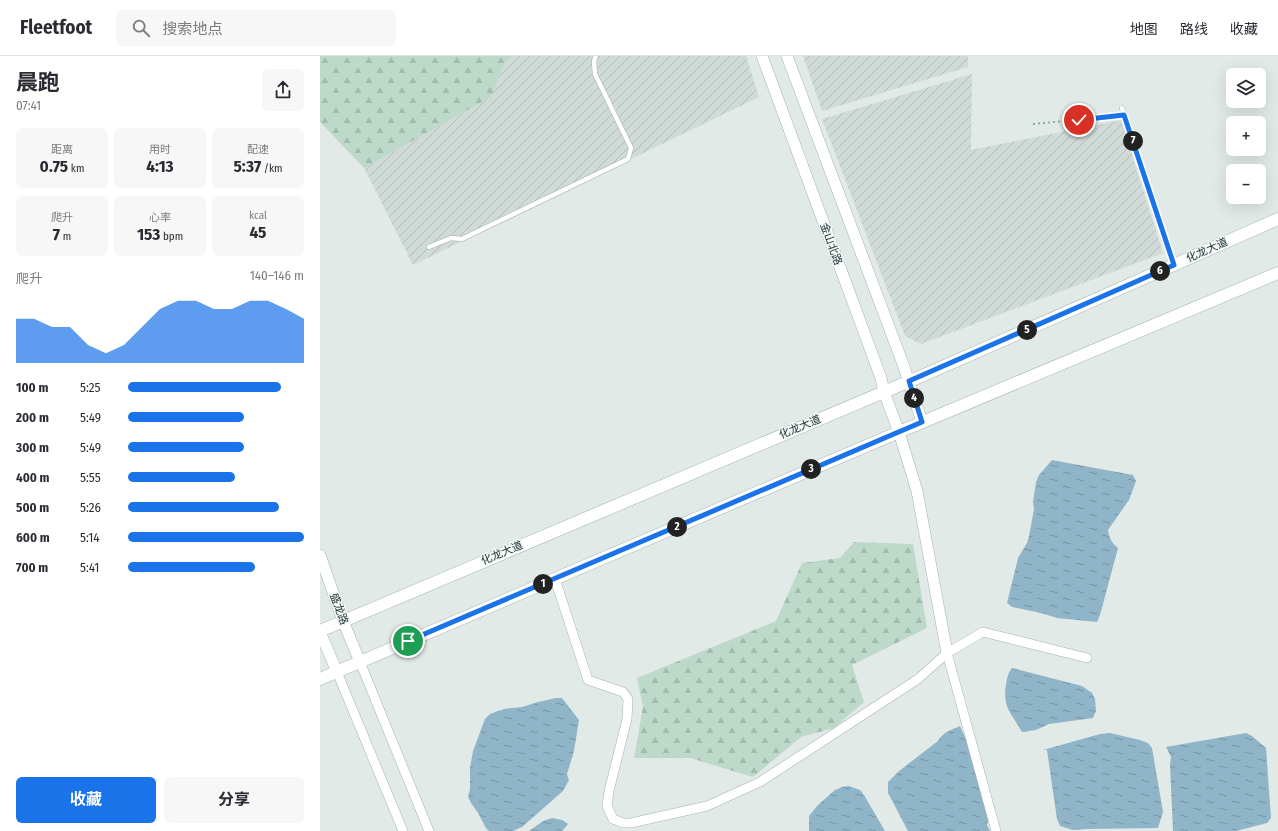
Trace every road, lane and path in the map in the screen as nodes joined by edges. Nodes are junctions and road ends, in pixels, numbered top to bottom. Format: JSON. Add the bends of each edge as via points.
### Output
{"nodes":[{"id":1,"x":596,"y":56,"type":"edge"},
{"id":2,"x":762,"y":56,"type":"edge"},
{"id":3,"x":787,"y":56,"type":"edge"},
{"id":4,"x":1122,"y":108,"type":"dead end"},
{"id":5,"x":1124,"y":115,"type":"junction"},
{"id":6,"x":1033,"y":124,"type":"dead end"},
{"id":7,"x":1278,"y":219,"type":"edge"},
{"id":8,"x":429,"y":247,"type":"dead end"},
{"id":9,"x":1174,"y":265,"type":"junction"},
{"id":10,"x":1278,"y":273,"type":"edge"},
{"id":11,"x":909,"y":381,"type":"junction"},
{"id":12,"x":884,"y":392,"type":"junction"},
{"id":13,"x":922,"y":422,"type":"junction"},
{"id":14,"x":899,"y":432,"type":"junction"},
{"id":15,"x":320,"y":555,"type":"edge"},
{"id":16,"x":555,"y":579,"type":"junction"},
{"id":17,"x":343,"y":621,"type":"junction"},
{"id":18,"x":320,"y":631,"type":"edge"},
{"id":19,"x":947,"y":653,"type":"junction"},
{"id":20,"x":1087,"y":658,"type":"dead end"},
{"id":21,"x":360,"y":662,"type":"junction"},
{"id":22,"x":336,"y":672,"type":"junction"},
{"id":23,"x":320,"y":679,"type":"edge"},
{"id":24,"x":403,"y":831,"type":"edge"},
{"id":25,"x":429,"y":831,"type":"edge"},
{"id":26,"x":996,"y":831,"type":"edge"}],
"edges":[{"from":1,"to":8,"type":"lane","via":[[595,74],[631,148],[628,159],[462,239],[451,238]]},
{"from":2,"to":12,"type":"street","name":"金山北路"},
{"from":3,"to":11,"type":"street"},
{"from":4,"to":5,"type":"lane"},
{"from":5,"to":6,"type":"path"},
{"from":5,"to":9,"type":"lane"},
{"from":7,"to":9,"type":"main road","name":"化龙大道"},
{"from":9,"to":11,"type":"main road","name":"化龙大道"},
{"from":10,"to":13,"type":"main road"},
{"from":11,"to":12,"type":"main road","name":"化龙大道"},
{"from":11,"to":13,"type":"street"},
{"from":12,"to":14,"type":"street","name":"金山北路"},
{"from":12,"to":17,"type":"main road","name":"化龙大道"},
{"from":13,"to":14,"type":"main road"},
{"from":14,"to":16,"type":"main road"},
{"from":14,"to":19,"type":"street","name":"金山北路","via":[[917,491]]},
{"from":15,"to":17,"type":"street","name":"盛龙路"},
{"from":16,"to":19,"type":"street","via":[[588,680],[623,692],[628,699],[627,719],[607,806],[613,819],[623,823],[707,806],[760,782],[918,679]]},
{"from":16,"to":21,"type":"main road"},
{"from":17,"to":18,"type":"main road","name":"化龙大道"},
{"from":17,"to":21,"type":"street","name":"盛龙路"},
{"from":18,"to":22,"type":"street"},
{"from":19,"to":20,"type":"street","via":[[983,632]]},
{"from":19,"to":26,"type":"street"},
{"from":21,"to":22,"type":"main road"},
{"from":21,"to":25,"type":"street"},
{"from":22,"to":23,"type":"main road"},
{"from":22,"to":24,"type":"street"}]}
